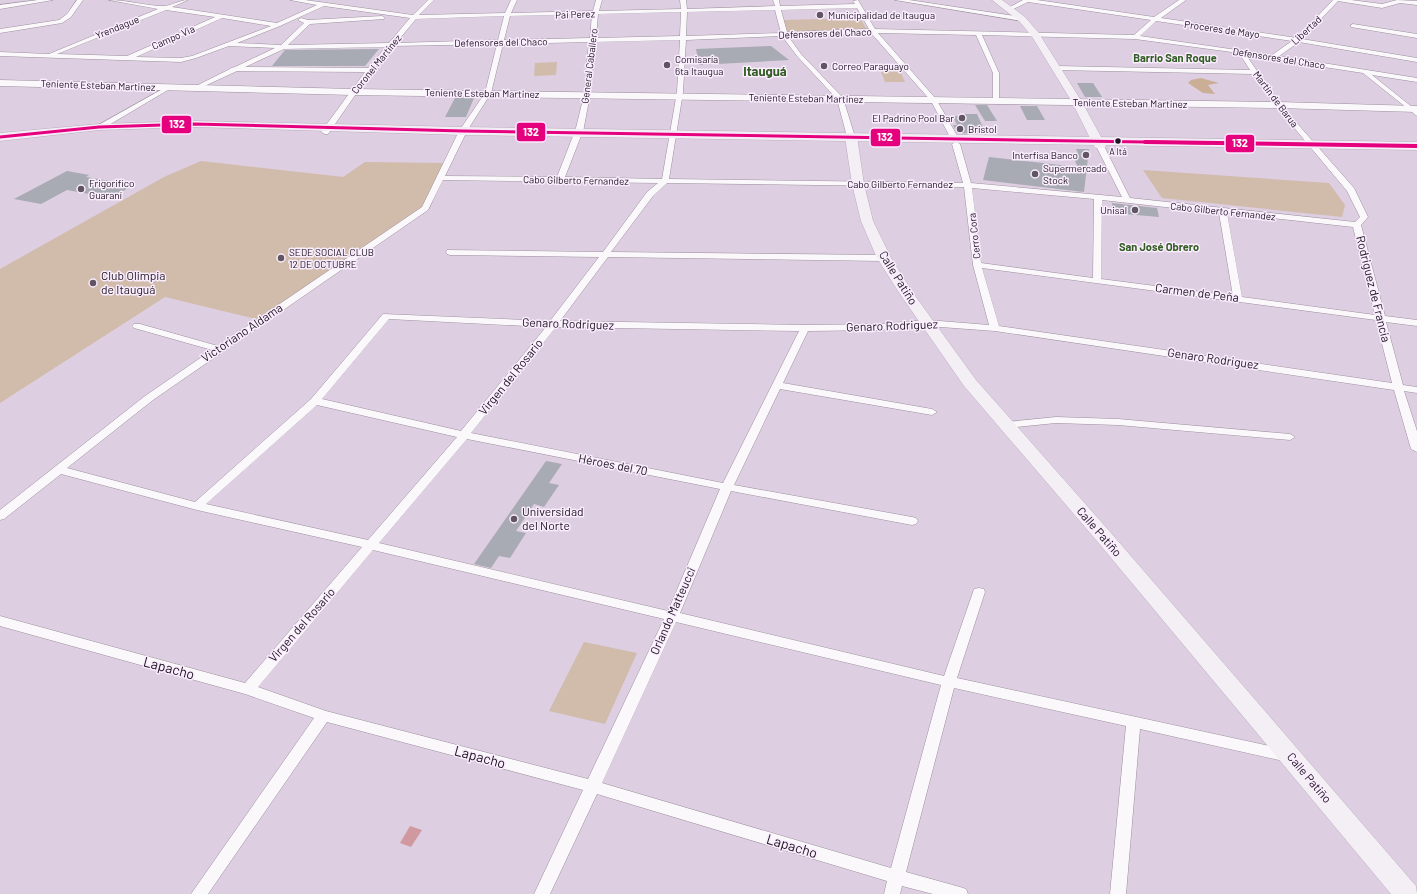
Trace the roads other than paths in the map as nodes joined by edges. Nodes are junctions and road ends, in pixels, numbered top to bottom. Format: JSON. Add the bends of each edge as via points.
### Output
{"nodes":[{"id":1,"x":50,"y":0,"type":"edge"},
{"id":2,"x":80,"y":0,"type":"edge"},
{"id":3,"x":112,"y":0,"type":"edge"},
{"id":4,"x":185,"y":0,"type":"edge"},
{"id":5,"x":293,"y":0,"type":"edge"},
{"id":6,"x":333,"y":0,"type":"edge"},
{"id":7,"x":431,"y":0,"type":"edge"},
{"id":8,"x":514,"y":0,"type":"edge"},
{"id":9,"x":598,"y":0,"type":"edge"},
{"id":10,"x":683,"y":0,"type":"edge"},
{"id":11,"x":776,"y":0,"type":"edge"},
{"id":12,"x":898,"y":0,"type":"edge"},
{"id":13,"x":996,"y":0,"type":"edge"},
{"id":14,"x":1026,"y":0,"type":"edge"},
{"id":15,"x":1183,"y":0,"type":"edge"},
{"id":16,"x":1336,"y":0,"type":"edge"},
{"id":17,"x":1339,"y":0,"type":"edge"},
{"id":18,"x":857,"y":3,"type":"edge"},
{"id":19,"x":1417,"y":3,"type":"edge"},
{"id":20,"x":322,"y":4,"type":"junction"},
{"id":21,"x":0,"y":7,"type":"edge"},
{"id":22,"x":166,"y":8,"type":"junction"},
{"id":23,"x":778,"y":8,"type":"junction"},
{"id":24,"x":684,"y":10,"type":"junction"},
{"id":25,"x":1009,"y":10,"type":"junction"},
{"id":26,"x":595,"y":13,"type":"junction"},
{"id":27,"x":220,"y":16,"type":"junction"},
{"id":28,"x":508,"y":16,"type":"junction"},
{"id":29,"x":414,"y":17,"type":"junction"},
{"id":30,"x":291,"y":18,"type":"junction"},
{"id":31,"x":1022,"y":19,"type":"junction"},
{"id":32,"x":1154,"y":20,"type":"junction"},
{"id":33,"x":308,"y":22,"type":"junction"},
{"id":34,"x":278,"y":25,"type":"junction"},
{"id":35,"x":1352,"y":26,"type":"dead end"},
{"id":36,"x":0,"y":31,"type":"edge"},
{"id":37,"x":873,"y":31,"type":"junction"},
{"id":38,"x":784,"y":34,"type":"junction"},
{"id":39,"x":979,"y":34,"type":"junction"},
{"id":40,"x":1035,"y":34,"type":"junction"},
{"id":41,"x":1417,"y":36,"type":"edge"},
{"id":42,"x":683,"y":38,"type":"junction"},
{"id":43,"x":1135,"y":38,"type":"junction"},
{"id":44,"x":592,"y":40,"type":"junction"},
{"id":45,"x":1298,"y":40,"type":"junction"},
{"id":46,"x":501,"y":42,"type":"junction"},
{"id":47,"x":229,"y":44,"type":"junction"},
{"id":48,"x":393,"y":44,"type":"junction"},
{"id":49,"x":283,"y":47,"type":"junction"},
{"id":50,"x":1241,"y":52,"type":"junction"},
{"id":51,"x":0,"y":54,"type":"edge"},
{"id":52,"x":48,"y":55,"type":"junction"},
{"id":53,"x":1273,"y":57,"type":"junction"},
{"id":54,"x":127,"y":59,"type":"junction"},
{"id":55,"x":1417,"y":60,"type":"edge"},
{"id":56,"x":1056,"y":68,"type":"junction"},
{"id":57,"x":233,"y":69,"type":"junction"},
{"id":58,"x":370,"y":70,"type":"junction"},
{"id":59,"x":1255,"y":72,"type":"junction"},
{"id":60,"x":1365,"y":72,"type":"junction"},
{"id":61,"x":1417,"y":80,"type":"edge"},
{"id":62,"x":0,"y":83,"type":"edge"},
{"id":63,"x":170,"y":87,"type":"junction"},
{"id":64,"x":196,"y":88,"type":"junction"},
{"id":65,"x":353,"y":92,"type":"junction"},
{"id":66,"x":488,"y":93,"type":"junction"},
{"id":67,"x":587,"y":95,"type":"junction"},
{"id":68,"x":680,"y":96,"type":"junction"},
{"id":69,"x":840,"y":98,"type":"junction"},
{"id":70,"x":934,"y":100,"type":"junction"},
{"id":71,"x":996,"y":100,"type":"junction"},
{"id":72,"x":1077,"y":102,"type":"junction"},
{"id":73,"x":1278,"y":105,"type":"junction"},
{"id":74,"x":1415,"y":111,"type":"edge"},
{"id":75,"x":99,"y":127,"type":"junction"},
{"id":76,"x":327,"y":129,"type":"junction"},
{"id":77,"x":462,"y":132,"type":"junction"},
{"id":78,"x":578,"y":134,"type":"junction"},
{"id":79,"x":673,"y":136,"type":"junction"},
{"id":80,"x":0,"y":137,"type":"edge"},
{"id":81,"x":851,"y":139,"type":"junction"},
{"id":82,"x":0,"y":142,"type":"edge"},
{"id":83,"x":955,"y":142,"type":"junction"},
{"id":84,"x":1098,"y":143,"type":"junction"},
{"id":85,"x":1417,"y":146,"type":"edge"},
{"id":86,"x":1315,"y":147,"type":"junction"},
{"id":87,"x":1417,"y":152,"type":"edge"},
{"id":88,"x":441,"y":178,"type":"junction"},
{"id":89,"x":560,"y":180,"type":"junction"},
{"id":90,"x":665,"y":181,"type":"junction"},
{"id":91,"x":858,"y":184,"type":"junction"},
{"id":92,"x":968,"y":185,"type":"junction"},
{"id":93,"x":1098,"y":196,"type":"junction"},
{"id":94,"x":1127,"y":200,"type":"junction"},
{"id":95,"x":1223,"y":211,"type":"junction"},
{"id":96,"x":1357,"y":226,"type":"junction"},
{"id":97,"x":450,"y":252,"type":"dead end"},
{"id":98,"x":606,"y":254,"type":"junction"},
{"id":99,"x":884,"y":258,"type":"junction"},
{"id":100,"x":977,"y":264,"type":"junction"},
{"id":101,"x":1097,"y":280,"type":"junction"},
{"id":102,"x":1238,"y":298,"type":"junction"},
{"id":103,"x":1380,"y":318,"type":"junction"},
{"id":104,"x":928,"y":323,"type":"junction"},
{"id":105,"x":1417,"y":323,"type":"edge"},
{"id":106,"x":553,"y":324,"type":"junction"},
{"id":107,"x":137,"y":326,"type":"dead end"},
{"id":108,"x":805,"y":328,"type":"junction"},
{"id":109,"x":995,"y":328,"type":"junction"},
{"id":110,"x":219,"y":349,"type":"junction"},
{"id":111,"x":777,"y":385,"type":"junction"},
{"id":112,"x":1398,"y":387,"type":"junction"},
{"id":113,"x":1417,"y":390,"type":"edge"},
{"id":114,"x":315,"y":401,"type":"junction"},
{"id":115,"x":932,"y":412,"type":"dead end"},
{"id":116,"x":1007,"y":425,"type":"junction"},
{"id":117,"x":464,"y":435,"type":"junction"},
{"id":118,"x":1290,"y":437,"type":"dead end"},
{"id":119,"x":1417,"y":450,"type":"edge"},
{"id":120,"x":60,"y":470,"type":"junction"},
{"id":121,"x":727,"y":487,"type":"junction"},
{"id":122,"x":197,"y":506,"type":"junction"},
{"id":123,"x":0,"y":516,"type":"edge"},
{"id":124,"x":912,"y":521,"type":"dead end"},
{"id":125,"x":371,"y":545,"type":"junction"},
{"id":126,"x":979,"y":592,"type":"dead end"},
{"id":127,"x":672,"y":616,"type":"junction"},
{"id":128,"x":0,"y":621,"type":"edge"},
{"id":129,"x":950,"y":682,"type":"junction"},
{"id":130,"x":248,"y":689,"type":"junction"},
{"id":131,"x":324,"y":716,"type":"junction"},
{"id":132,"x":1133,"y":723,"type":"junction"},
{"id":133,"x":1291,"y":757,"type":"junction"},
{"id":134,"x":592,"y":786,"type":"junction"},
{"id":135,"x":897,"y":877,"type":"junction"},
{"id":136,"x":199,"y":894,"type":"edge"},
{"id":137,"x":542,"y":894,"type":"edge"},
{"id":138,"x":892,"y":894,"type":"edge"},
{"id":139,"x":960,"y":894,"type":"edge"},
{"id":140,"x":1118,"y":894,"type":"edge"},
{"id":141,"x":1407,"y":894,"type":"edge"}],
"edges":[{"from":1,"to":21,"type":"street"},
{"from":2,"to":36,"type":"street","via":[[73,12],[60,22]]},
{"from":3,"to":22,"type":"street"},
{"from":4,"to":22,"type":"street","name":"Yrendague"},
{"from":5,"to":20,"type":"street","name":"Pai Perez"},
{"from":6,"to":20,"type":"street"},
{"from":7,"to":29,"type":"street","name":"Coronel Martinez"},
{"from":8,"to":28,"type":"street","name":"Victoriano Aldama"},
{"from":9,"to":26,"type":"street","name":"General Caballero"},
{"from":10,"to":24,"type":"street"},
{"from":11,"to":23,"type":"street"},
{"from":12,"to":31,"type":"street"},
{"from":13,"to":25,"type":"main road"},
{"from":14,"to":25,"type":"street"},
{"from":14,"to":32,"type":"street","name":"Proceres de Mayo"},
{"from":15,"to":32,"type":"street"},
{"from":16,"to":45,"type":"street","name":"Libertad"},
{"from":17,"to":19,"type":"street","via":[[1382,6],[1400,1]]},
{"from":18,"to":23,"type":"street","name":"Pai Perez"},
{"from":18,"to":37,"type":"street","name":"Cerro Cora"},
{"from":20,"to":29,"type":"street","name":"Pai Perez"},
{"from":20,"to":30,"type":"street"},
{"from":22,"to":27,"type":"street"},
{"from":22,"to":52,"type":"street","name":"Yrendague"},
{"from":23,"to":24,"type":"street","name":"Pai Perez"},
{"from":23,"to":38,"type":"street"},
{"from":24,"to":26,"type":"street","name":"Pai Perez"},
{"from":24,"to":42,"type":"street"},
{"from":25,"to":31,"type":"main road"},
{"from":26,"to":28,"type":"street","name":"Pai Perez"},
{"from":26,"to":44,"type":"street","name":"General Caballero"},
{"from":27,"to":34,"type":"street"},
{"from":27,"to":54,"type":"street","name":"Campo Via"},
{"from":28,"to":29,"type":"street","name":"Pai Perez"},
{"from":28,"to":46,"type":"street","name":"Victoriano Aldama"},
{"from":29,"to":33,"type":"street"},
{"from":29,"to":48,"type":"street","name":"Coronel Martinez"},
{"from":30,"to":33,"type":"street"},
{"from":30,"to":34,"type":"street"},
{"from":31,"to":40,"type":"main road"},
{"from":32,"to":43,"type":"street"},
{"from":32,"to":45,"type":"street","name":"Proceres de Mayo"},
{"from":33,"to":49,"type":"street","name":"Teniente Esteban Martinez"},
{"from":34,"to":47,"type":"street"},
{"from":35,"to":41,"type":"street"},
{"from":37,"to":38,"type":"street","name":"Defensores del Chaco"},
{"from":37,"to":39,"type":"street","name":"Defensores del Chaco"},
{"from":37,"to":70,"type":"street","name":"Cerro Cora"},
{"from":38,"to":42,"type":"street","name":"Defensores del Chaco"},
{"from":38,"to":69,"type":"street","via":[[799,55]]},
{"from":39,"to":40,"type":"street","name":"Defensores del Chaco"},
{"from":39,"to":71,"type":"street","via":[[996,73]]},
{"from":40,"to":43,"type":"street","name":"Defensores del Chaco"},
{"from":40,"to":56,"type":"main road"},
{"from":42,"to":44,"type":"street","name":"Defensores del Chaco"},
{"from":42,"to":68,"type":"street"},
{"from":43,"to":50,"type":"street","name":"Defensores del Chaco"},
{"from":44,"to":46,"type":"street","name":"Defensores del Chaco"},
{"from":44,"to":67,"type":"street","name":"General Caballero"},
{"from":45,"to":53,"type":"street","name":"Libertad"},
{"from":45,"to":55,"type":"street","name":"Proceres de Mayo"},
{"from":46,"to":48,"type":"street","name":"Defensores del Chaco"},
{"from":46,"to":66,"type":"street","name":"Victoriano Aldama"},
{"from":47,"to":49,"type":"street","name":"Defensores del Chaco"},
{"from":47,"to":54,"type":"street","via":[[181,60]]},
{"from":48,"to":49,"type":"street","name":"Defensores del Chaco"},
{"from":48,"to":58,"type":"street","name":"Coronel Martinez"},
{"from":49,"to":57,"type":"street","name":"Teniente Esteban Martinez"},
{"from":50,"to":53,"type":"street","name":"Defensores del Chaco"},
{"from":50,"to":59,"type":"street","name":"Martín de Barua"},
{"from":51,"to":52,"type":"street"},
{"from":52,"to":54,"type":"street"},
{"from":53,"to":60,"type":"street","name":"Defensores del Chaco"},
{"from":56,"to":59,"type":"street"},
{"from":56,"to":72,"type":"main road"},
{"from":57,"to":58,"type":"street"},
{"from":57,"to":64,"type":"street","name":"Teniente Esteban Martinez"},
{"from":58,"to":65,"type":"street","name":"Coronel Martinez"},
{"from":59,"to":73,"type":"street","name":"Martín de Barua"},
{"from":60,"to":61,"type":"street","name":"Defensores del Chaco"},
{"from":60,"to":74,"type":"street"},
{"from":62,"to":63,"type":"street","name":"Teniente Esteban Martinez"},
{"from":63,"to":64,"type":"street","name":"Teniente Esteban Martinez"},
{"from":63,"to":75,"type":"street"},
{"from":64,"to":65,"type":"street","name":"Teniente Esteban Martinez"},
{"from":65,"to":66,"type":"street","name":"Teniente Esteban Martinez"},
{"from":65,"to":76,"type":"street","name":"Coronel Martinez"},
{"from":66,"to":67,"type":"street","name":"Teniente Esteban Martinez"},
{"from":66,"to":77,"type":"street","name":"Victoriano Aldama"},
{"from":67,"to":68,"type":"street","name":"Teniente Esteban Martinez"},
{"from":67,"to":78,"type":"street","name":"General Caballero"},
{"from":68,"to":69,"type":"street","name":"Teniente Esteban Martinez"},
{"from":68,"to":79,"type":"street"},
{"from":69,"to":70,"type":"street","name":"Teniente Esteban Martinez"},
{"from":69,"to":81,"type":"street"},
{"from":70,"to":71,"type":"street","name":"Teniente Esteban Martinez"},
{"from":70,"to":83,"type":"street","name":"Cerro Cora"},
{"from":71,"to":72,"type":"street","name":"Teniente Esteban Martinez"},
{"from":72,"to":73,"type":"street","name":"Teniente Esteban Martinez"},
{"from":72,"to":84,"type":"main road"},
{"from":73,"to":74,"type":"street","name":"Teniente Esteban Martinez"},
{"from":73,"to":86,"type":"street","name":"Martín de Barua"},
{"from":75,"to":76,"type":"highway","via":[[194,124]]},
{"from":75,"to":80,"type":"highway"},
{"from":76,"to":77,"type":"highway"},
{"from":76,"to":82,"type":"highway","via":[[163,129],[98,132]]},
{"from":77,"to":78,"type":"highway"},
{"from":77,"to":88,"type":"street","name":"Victoriano Aldama"},
{"from":78,"to":79,"type":"highway"},
{"from":78,"to":89,"type":"street","name":"General Caballero"},
{"from":79,"to":81,"type":"highway"},
{"from":79,"to":90,"type":"street"},
{"from":81,"to":83,"type":"highway"},
{"from":81,"to":91,"type":"main road","name":"Calle Patiño"},
{"from":83,"to":84,"type":"highway"},
{"from":83,"to":92,"type":"street","name":"Cerro Cora"},
{"from":84,"to":86,"type":"highway"},
{"from":84,"to":94,"type":"street"},
{"from":85,"to":86,"type":"highway"},
{"from":86,"to":87,"type":"highway"},
{"from":86,"to":96,"type":"street","name":"Rodriguez de Francia","via":[[1351,190],[1364,217]]},
{"from":88,"to":89,"type":"street","name":"Cabo Gilberto Fernandez"},
{"from":88,"to":110,"type":"street","name":"Victoriano Aldama","via":[[425,208]]},
{"from":89,"to":90,"type":"street","name":"Cabo Gilberto Fernandez"},
{"from":90,"to":91,"type":"street","name":"Cabo Gilberto Fernandez"},
{"from":90,"to":98,"type":"street","name":"Virgen del Rosario","via":[[650,194]]},
{"from":91,"to":92,"type":"street","name":"Cabo Gilberto Fernandez"},
{"from":91,"to":99,"type":"main road","name":"Calle Patiño","via":[[867,221]]},
{"from":92,"to":93,"type":"street","name":"Cabo Gilberto Fernandez"},
{"from":92,"to":100,"type":"street","name":"Cerro Cora"},
{"from":93,"to":94,"type":"street","name":"Cabo Gilberto Fernandez"},
{"from":93,"to":101,"type":"street"},
{"from":94,"to":95,"type":"street","name":"Cabo Gilberto Fernandez"},
{"from":95,"to":96,"type":"street","name":"Cabo Gilberto Fernandez"},
{"from":95,"to":102,"type":"street"},
{"from":96,"to":103,"type":"street","name":"Rodriguez de Francia"},
{"from":97,"to":98,"type":"street"},
{"from":98,"to":99,"type":"street"},
{"from":98,"to":106,"type":"street","name":"Virgen del Rosario"},
{"from":99,"to":104,"type":"main road","name":"Calle Patiño"},
{"from":100,"to":101,"type":"street","name":"Carmen de Peña"},
{"from":100,"to":109,"type":"street","name":"Cerro Cora"},
{"from":101,"to":102,"type":"street","name":"Carmen de Peña"},
{"from":102,"to":103,"type":"street","name":"Carmen de Peña"},
{"from":103,"to":105,"type":"street","name":"Carmen de Peña"},
{"from":103,"to":112,"type":"street","name":"Rodriguez de Francia"},
{"from":104,"to":108,"type":"street","name":"Genaro Rodriguez","via":[[880,327]]},
{"from":104,"to":109,"type":"street","name":"Genaro Rodriguez"},
{"from":104,"to":116,"type":"main road","name":"Calle Patiño","via":[[970,383]]},
{"from":106,"to":108,"type":"street","name":"Genaro Rodriguez"},
{"from":106,"to":114,"type":"street","name":"Genaro Rodriguez","via":[[386,316]]},
{"from":106,"to":117,"type":"street","name":"Virgen del Rosario"},
{"from":107,"to":110,"type":"street"},
{"from":108,"to":111,"type":"street","name":"Orlando Matteucci"},
{"from":109,"to":112,"type":"street","name":"Genaro Rodriguez"},
{"from":110,"to":120,"type":"street","name":"Victoriano Aldama","via":[[149,398]]},
{"from":111,"to":115,"type":"street"},
{"from":111,"to":121,"type":"street","name":"Orlando Matteucci"},
{"from":112,"to":113,"type":"street","name":"Genaro Rodriguez"},
{"from":112,"to":119,"type":"street","name":"Rodriguez de Francia"},
{"from":114,"to":117,"type":"street","name":"Héroes del 70"},
{"from":114,"to":122,"type":"street"},
{"from":116,"to":118,"type":"street","via":[[1056,420],[1118,422]]},
{"from":116,"to":133,"type":"main road","name":"Calle Patiño"},
{"from":117,"to":121,"type":"street","name":"Héroes del 70"},
{"from":117,"to":125,"type":"street","name":"Virgen del Rosario"},
{"from":120,"to":122,"type":"street"},
{"from":120,"to":123,"type":"street","name":"Victoriano Aldama"},
{"from":121,"to":124,"type":"street","name":"Héroes del 70"},
{"from":121,"to":127,"type":"street","name":"Orlando Matteucci"},
{"from":122,"to":125,"type":"street"},
{"from":125,"to":127,"type":"street"},
{"from":125,"to":130,"type":"street","name":"Virgen del Rosario"},
{"from":126,"to":129,"type":"street"},
{"from":127,"to":129,"type":"street"},
{"from":127,"to":134,"type":"street","name":"Orlando Matteucci"},
{"from":128,"to":130,"type":"street","name":"Lapacho"},
{"from":129,"to":132,"type":"street"},
{"from":129,"to":135,"type":"street"},
{"from":130,"to":131,"type":"street","name":"Lapacho"},
{"from":131,"to":134,"type":"street","name":"Lapacho"},
{"from":131,"to":136,"type":"street"},
{"from":132,"to":133,"type":"street"},
{"from":132,"to":140,"type":"street"},
{"from":133,"to":141,"type":"main road","name":"Calle Patiño"},
{"from":134,"to":135,"type":"street","name":"Lapacho"},
{"from":134,"to":137,"type":"street","name":"Orlando Matteucci"},
{"from":135,"to":138,"type":"street"},
{"from":135,"to":139,"type":"street","name":"Lapacho"}]}
